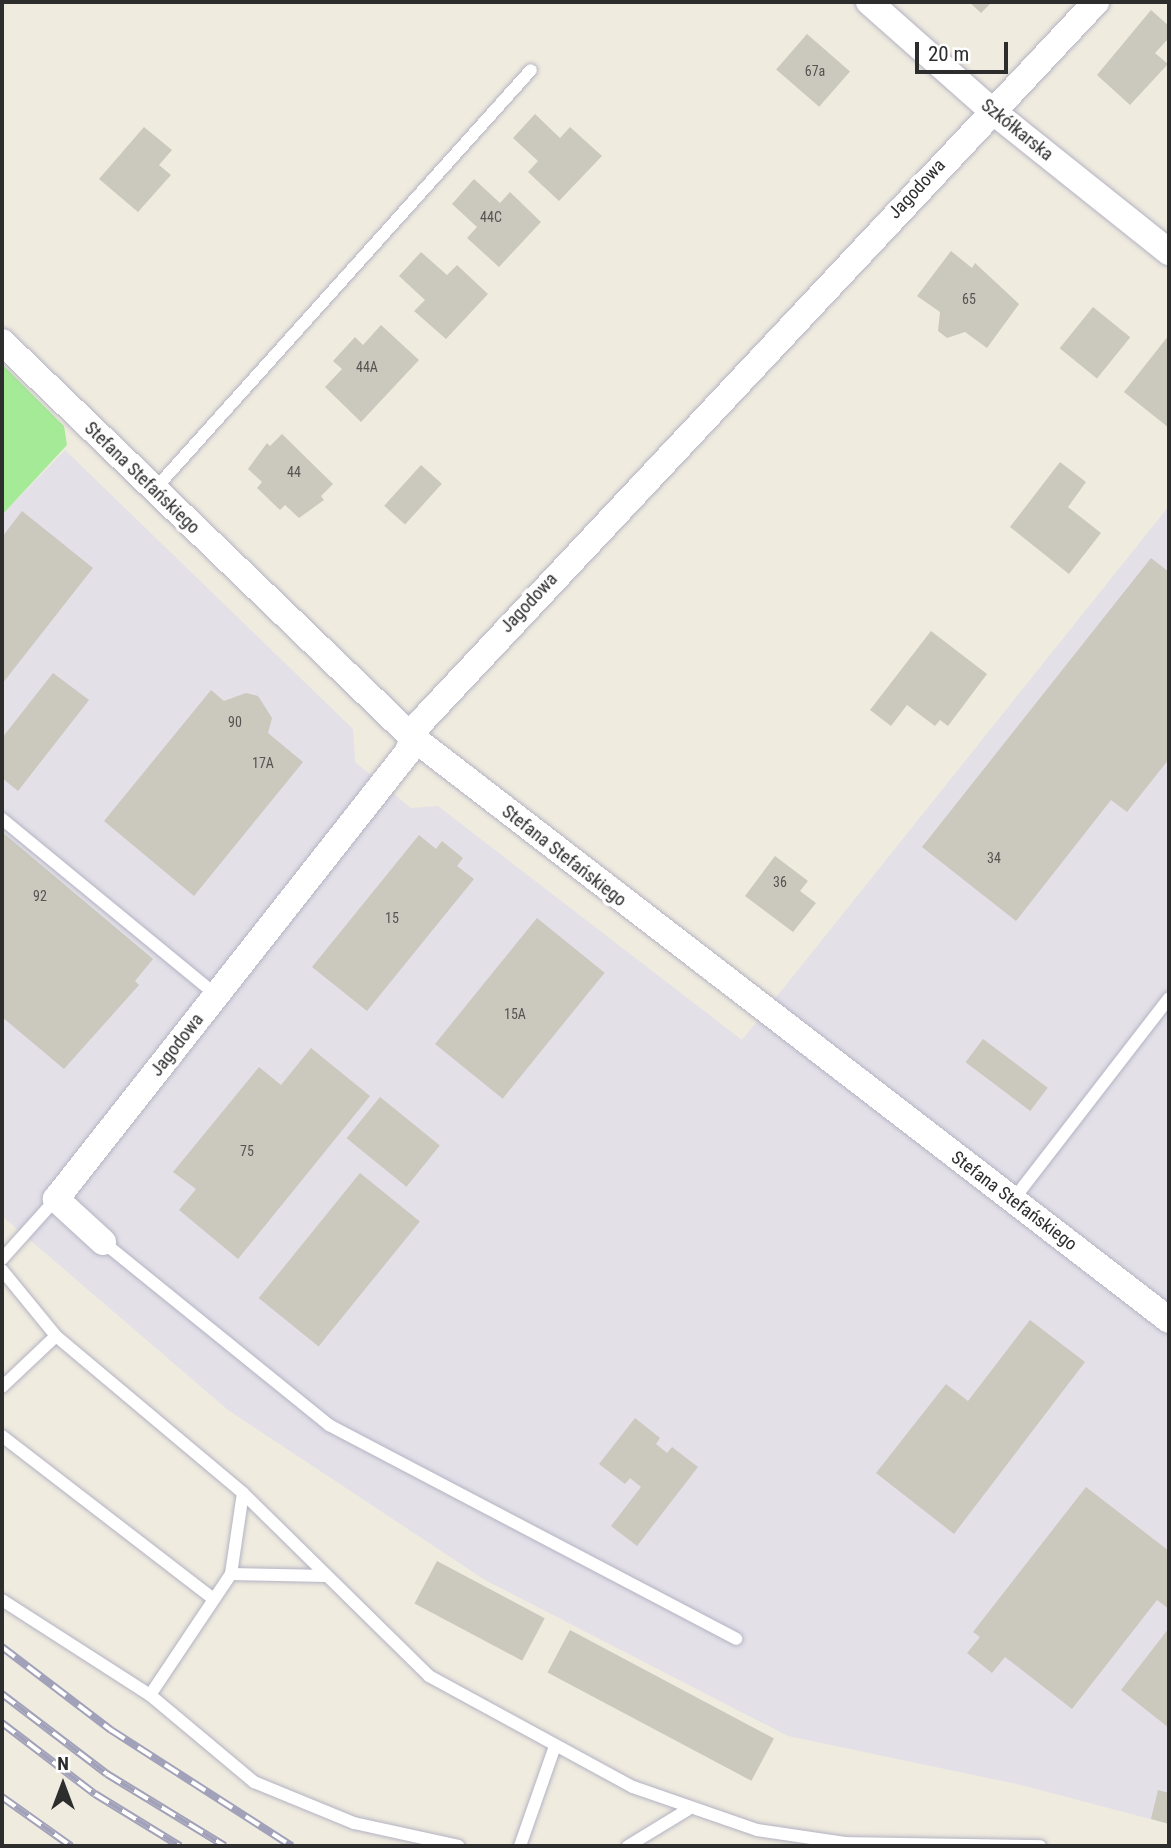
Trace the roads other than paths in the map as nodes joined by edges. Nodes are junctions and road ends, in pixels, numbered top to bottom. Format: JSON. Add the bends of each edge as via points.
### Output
{"nodes":[{"id":1,"x":869,"y":2,"type":"edge"},
{"id":2,"x":1096,"y":2,"type":"edge"},
{"id":3,"x":531,"y":70,"type":"dead end"},
{"id":4,"x":991,"y":110,"type":"junction"},
{"id":5,"x":1169,"y":252,"type":"edge"},
{"id":6,"x":2,"y":342,"type":"edge"},
{"id":7,"x":154,"y":490,"type":"junction"},
{"id":8,"x":412,"y":737,"type":"junction"},
{"id":9,"x":2,"y":819,"type":"edge"},
{"id":10,"x":216,"y":995,"type":"junction"},
{"id":11,"x":1169,"y":998,"type":"edge"},
{"id":12,"x":56,"y":1199,"type":"junction"},
{"id":13,"x":1013,"y":1200,"type":"junction"},
{"id":14,"x":103,"y":1242,"type":"joint"},
{"id":15,"x":2,"y":1259,"type":"edge"},
{"id":16,"x":2,"y":1270,"type":"edge"},
{"id":17,"x":1169,"y":1320,"type":"edge"},
{"id":18,"x":55,"y":1336,"type":"junction"},
{"id":19,"x":2,"y":1387,"type":"edge"},
{"id":20,"x":2,"y":1436,"type":"edge"},
{"id":21,"x":243,"y":1493,"type":"junction"},
{"id":22,"x":231,"y":1574,"type":"junction"},
{"id":23,"x":326,"y":1576,"type":"junction"},
{"id":24,"x":214,"y":1599,"type":"junction"},
{"id":25,"x":2,"y":1600,"type":"edge"},
{"id":26,"x":736,"y":1639,"type":"dead end"},
{"id":27,"x":150,"y":1695,"type":"junction"},
{"id":28,"x":555,"y":1746,"type":"junction"},
{"id":29,"x":687,"y":1810,"type":"junction"},
{"id":30,"x":784,"y":1841,"type":"edge"},
{"id":31,"x":459,"y":1846,"type":"edge"},
{"id":32,"x":520,"y":1846,"type":"edge"},
{"id":33,"x":628,"y":1846,"type":"edge"},
{"id":34,"x":1040,"y":1846,"type":"edge"}],
"edges":[{"from":1,"to":4,"type":"street","name":"Szkółkarska"},
{"from":2,"to":4,"type":"street","name":"Jagodowa"},
{"from":3,"to":7,"type":"lane"},
{"from":4,"to":5,"type":"street","name":"Szkółkarska"},
{"from":4,"to":8,"type":"street","name":"Jagodowa","via":[[436,703]]},
{"from":6,"to":7,"type":"street","name":"Stefana Stefańskiego"},
{"from":7,"to":8,"type":"street","name":"Stefana Stefańskiego"},
{"from":8,"to":10,"type":"street","name":"Jagodowa","via":[[407,752]]},
{"from":8,"to":13,"type":"street","name":"Stefana Stefańskiego"},
{"from":9,"to":10,"type":"lane"},
{"from":10,"to":12,"type":"street","name":"Jagodowa"},
{"from":11,"to":13,"type":"lane"},
{"from":12,"to":14,"type":"street"},
{"from":12,"to":15,"type":"lane"},
{"from":13,"to":17,"type":"street","name":"Stefana Stefańskiego"},
{"from":14,"to":26,"type":"lane","via":[[329,1425]]},
{"from":16,"to":18,"type":"lane"},
{"from":18,"to":19,"type":"lane"},
{"from":18,"to":21,"type":"lane"},
{"from":20,"to":24,"type":"lane"},
{"from":21,"to":22,"type":"lane"},
{"from":21,"to":23,"type":"lane"},
{"from":22,"to":23,"type":"lane"},
{"from":22,"to":24,"type":"lane"},
{"from":23,"to":28,"type":"lane","via":[[429,1676]]},
{"from":24,"to":27,"type":"lane"},
{"from":25,"to":27,"type":"lane"},
{"from":27,"to":31,"type":"lane","via":[[254,1782],[354,1823]]},
{"from":28,"to":29,"type":"lane"},
{"from":28,"to":32,"type":"lane"},
{"from":29,"to":30,"type":"lane"},
{"from":29,"to":33,"type":"lane"},
{"from":30,"to":34,"type":"lane"}]}
